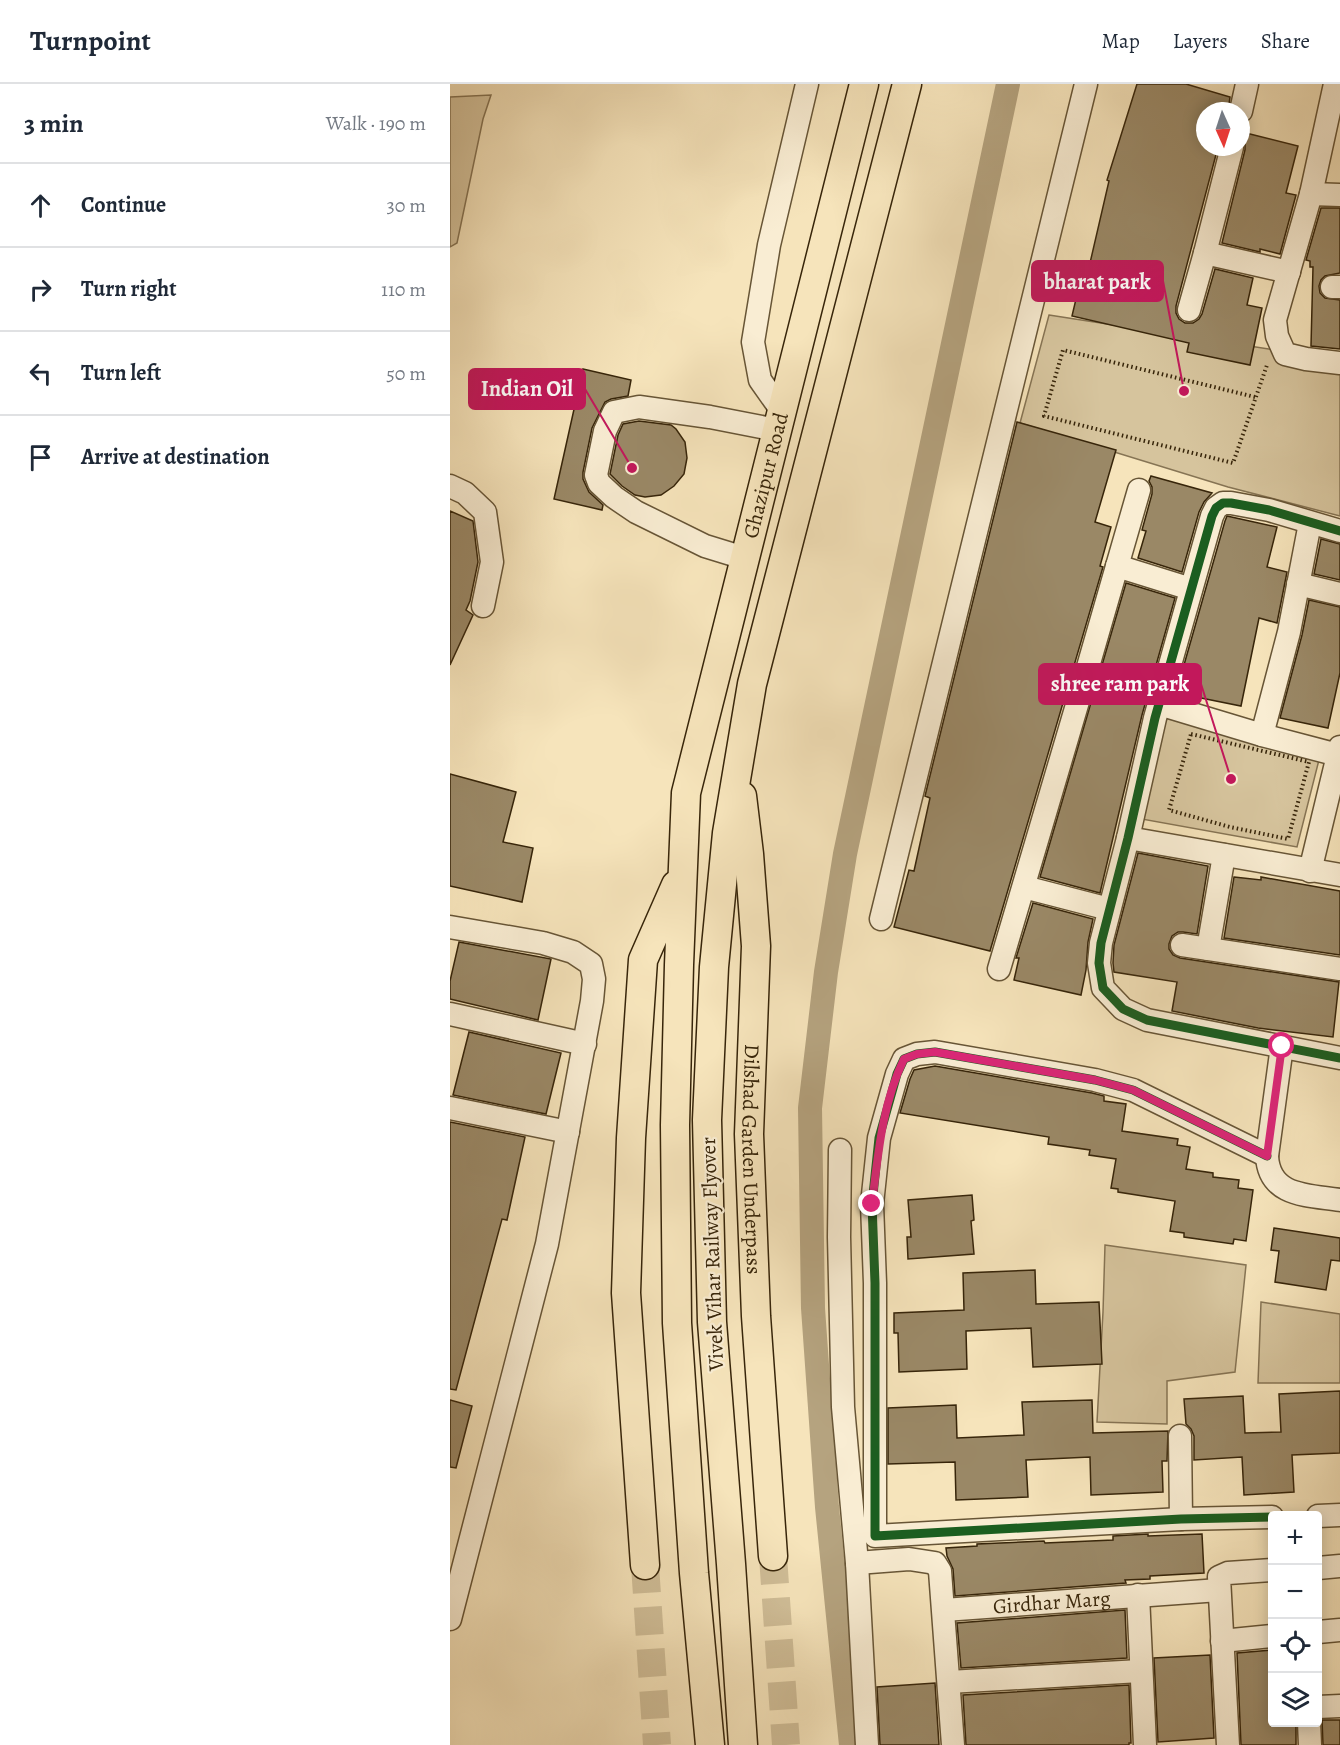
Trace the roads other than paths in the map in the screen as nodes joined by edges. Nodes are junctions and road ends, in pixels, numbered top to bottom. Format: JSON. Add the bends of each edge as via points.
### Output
{"nodes":[{"id":1,"x":807,"y":84,"type":"edge"},
{"id":2,"x":864,"y":84,"type":"edge"},
{"id":3,"x":907,"y":84,"type":"edge"},
{"id":4,"x":1086,"y":84,"type":"edge"},
{"id":5,"x":1248,"y":84,"type":"edge"},
{"id":6,"x":1335,"y":84,"type":"edge"},
{"id":7,"x":1243,"y":102,"type":"edge"},
{"id":8,"x":1230,"y":156,"type":"edge"},
{"id":9,"x":1311,"y":194,"type":"junction"},
{"id":10,"x":1340,"y":195,"type":"edge"},
{"id":11,"x":1205,"y":253,"type":"junction"},
{"id":12,"x":1289,"y":272,"type":"junction"},
{"id":13,"x":1189,"y":309,"type":"dead end"},
{"id":14,"x":1340,"y":363,"type":"edge"},
{"id":15,"x":779,"y":420,"type":"junction"},
{"id":16,"x":450,"y":486,"type":"edge"},
{"id":17,"x":1139,"y":490,"type":"dead end"},
{"id":18,"x":1310,"y":523,"type":"junction"},
{"id":19,"x":1340,"y":531,"type":"edge"},
{"id":20,"x":744,"y":558,"type":"junction"},
{"id":21,"x":1117,"y":566,"type":"junction"},
{"id":22,"x":1298,"y":584,"type":"junction"},
{"id":23,"x":1191,"y":589,"type":"junction"},
{"id":24,"x":1340,"y":594,"type":"edge"},
{"id":25,"x":483,"y":606,"type":"dead end"},
{"id":26,"x":1159,"y":704,"type":"junction"},
{"id":27,"x":1262,"y":735,"type":"junction"},
{"id":28,"x":1339,"y":751,"type":"edge"},
{"id":29,"x":738,"y":765,"type":"junction"},
{"id":30,"x":1128,"y":838,"type":"junction"},
{"id":31,"x":1224,"y":855,"type":"junction"},
{"id":32,"x":683,"y":869,"type":"junction"},
{"id":33,"x":1310,"y":871,"type":"junction"},
{"id":34,"x":1340,"y":876,"type":"edge"},
{"id":35,"x":1024,"y":887,"type":"junction"},
{"id":36,"x":1109,"y":909,"type":"junction"},
{"id":37,"x":881,"y":919,"type":"dead end"},
{"id":38,"x":450,"y":927,"type":"edge"},
{"id":39,"x":1182,"y":945,"type":"dead end"},
{"id":40,"x":1208,"y":949,"type":"junction"},
{"id":41,"x":999,"y":969,"type":"dead end"},
{"id":42,"x":1340,"y":969,"type":"edge"},
{"id":43,"x":450,"y":1014,"type":"edge"},
{"id":44,"x":585,"y":1044,"type":"junction"},
{"id":45,"x":1282,"y":1046,"type":"junction"},
{"id":46,"x":1340,"y":1058,"type":"edge"},
{"id":47,"x":450,"y":1108,"type":"edge"},
{"id":48,"x":568,"y":1132,"type":"junction"},
{"id":49,"x":840,"y":1150,"type":"dead end"},
{"id":50,"x":1267,"y":1156,"type":"junction"},
{"id":51,"x":1340,"y":1200,"type":"edge"},
{"id":52,"x":1180,"y":1436,"type":"dead end"},
{"id":53,"x":1340,"y":1515,"type":"edge"},
{"id":54,"x":1322,"y":1516,"type":"edge"},
{"id":55,"x":1268,"y":1517,"type":"edge"},
{"id":56,"x":1181,"y":1520,"type":"junction"},
{"id":57,"x":773,"y":1556,"type":"tunnel mouth"},
{"id":58,"x":857,"y":1563,"type":"junction"},
{"id":59,"x":645,"y":1565,"type":"tunnel mouth"},
{"id":60,"x":1340,"y":1566,"type":"edge"},
{"id":61,"x":1322,"y":1568,"type":"edge"},
{"id":62,"x":1268,"y":1570,"type":"edge"},
{"id":63,"x":1219,"y":1590,"type":"junction"},
{"id":64,"x":1138,"y":1595,"type":"junction"},
{"id":65,"x":944,"y":1610,"type":"junction"},
{"id":66,"x":450,"y":1619,"type":"edge"},
{"id":67,"x":1340,"y":1630,"type":"edge"},
{"id":68,"x":1322,"y":1632,"type":"edge"},
{"id":69,"x":1268,"y":1636,"type":"edge"},
{"id":70,"x":1222,"y":1641,"type":"junction"},
{"id":71,"x":1140,"y":1671,"type":"junction"},
{"id":72,"x":950,"y":1682,"type":"junction"},
{"id":73,"x":1340,"y":1706,"type":"edge"},
{"id":74,"x":1322,"y":1707,"type":"edge"},
{"id":75,"x":1309,"y":1727,"type":"edge"},
{"id":76,"x":710,"y":1745,"type":"edge"},
{"id":77,"x":743,"y":1745,"type":"edge"},
{"id":78,"x":867,"y":1745,"type":"edge"},
{"id":79,"x":953,"y":1745,"type":"edge"},
{"id":80,"x":1145,"y":1745,"type":"edge"},
{"id":81,"x":1224,"y":1745,"type":"edge"},
{"id":82,"x":1310,"y":1745,"type":"edge"}],
"edges":[{"from":1,"to":15,"type":"street","via":[[769,245],[753,342],[760,380]]},
{"from":2,"to":15,"type":"main road","name":"Ghazipur Road"},
{"from":3,"to":29,"type":"main road","name":"Ghazipur Road","via":[[752,684]]},
{"from":4,"to":37,"type":"street"},
{"from":5,"to":7,"type":"street"},
{"from":6,"to":9,"type":"street"},
{"from":8,"to":11,"type":"street"},
{"from":9,"to":10,"type":"street"},
{"from":9,"to":12,"type":"street"},
{"from":11,"to":12,"type":"street"},
{"from":11,"to":13,"type":"street"},
{"from":12,"to":14,"type":"street","via":[[1275,320],[1285,354]]},
{"from":15,"to":20,"type":"main road","name":"Ghazipur Road"},
{"from":15,"to":20,"type":"street","via":[[711,417],[639,406],[614,412],[605,430],[596,476],[614,497],[705,546]]},
{"from":16,"to":25,"type":"street","via":[[485,512],[492,562]]},
{"from":17,"to":21,"type":"street"},
{"from":18,"to":19,"type":"street"},
{"from":18,"to":22,"type":"street"},
{"from":18,"to":23,"type":"street","via":[[1269,510],[1222,503],[1212,516]]},
{"from":20,"to":32,"type":"main road","name":"Ghazipur Road","via":[[686,793]]},
{"from":21,"to":23,"type":"street"},
{"from":21,"to":35,"type":"street"},
{"from":22,"to":24,"type":"street"},
{"from":22,"to":27,"type":"street"},
{"from":23,"to":26,"type":"street"},
{"from":26,"to":27,"type":"street"},
{"from":26,"to":30,"type":"street"},
{"from":27,"to":28,"type":"street"},
{"from":28,"to":33,"type":"street"},
{"from":29,"to":57,"type":"main road","name":"Dilshad Garden Underpass","via":[[756,946],[749,1134],[756,1316]]},
{"from":29,"to":77,"type":"main road","name":"Vivek Vihar Railway Flyover","via":[[727,832],[714,967],[707,1120],[712,1322]]},
{"from":30,"to":31,"type":"street"},
{"from":30,"to":36,"type":"street"},
{"from":31,"to":33,"type":"street"},
{"from":31,"to":40,"type":"street"},
{"from":32,"to":59,"type":"main road","via":[[643,960],[631,1138],[626,1293]]},
{"from":32,"to":76,"type":"main road","name":"Vivek Vihar Railway Flyover","via":[[675,1125],[677,1323]]},
{"from":33,"to":34,"type":"street"},
{"from":35,"to":36,"type":"street"},
{"from":35,"to":41,"type":"street"},
{"from":36,"to":45,"type":"street","via":[[1099,963],[1103,988],[1123,1009],[1147,1020]]},
{"from":38,"to":44,"type":"street","via":[[543,943],[573,952],[591,964],[594,979]]},
{"from":39,"to":40,"type":"street"},
{"from":40,"to":42,"type":"street"},
{"from":43,"to":44,"type":"street"},
{"from":44,"to":48,"type":"street"},
{"from":45,"to":46,"type":"street"},
{"from":45,"to":50,"type":"street"},
{"from":47,"to":48,"type":"street"},
{"from":48,"to":66,"type":"street","via":[[547,1244]]},
{"from":49,"to":58,"type":"street","via":[[843,1407]]},
{"from":50,"to":51,"type":"street","via":[[1274,1179],[1291,1192]]},
{"from":50,"to":56,"type":"street","via":[[1133,1090],[935,1052],[904,1059],[879,1138],[872,1204],[875,1536]]},
{"from":52,"to":56,"type":"street"},
{"from":53,"to":54,"type":"street"},
{"from":55,"to":56,"type":"street"},
{"from":58,"to":65,"type":"street","via":[[909,1559],[935,1563],[940,1571]]},
{"from":58,"to":78,"type":"street"},
{"from":60,"to":61,"type":"street"},
{"from":62,"to":63,"type":"street","via":[[1222,1574]]},
{"from":63,"to":64,"type":"street","name":"Girdhar Marg"},
{"from":63,"to":70,"type":"street"},
{"from":64,"to":65,"type":"street","name":"Girdhar Marg"},
{"from":64,"to":71,"type":"street"},
{"from":65,"to":72,"type":"street"},
{"from":67,"to":68,"type":"street"},
{"from":69,"to":70,"type":"street"},
{"from":70,"to":81,"type":"street"},
{"from":71,"to":72,"type":"street"},
{"from":71,"to":80,"type":"street"},
{"from":72,"to":79,"type":"street"},
{"from":73,"to":74,"type":"street"},
{"from":75,"to":82,"type":"street"}]}
